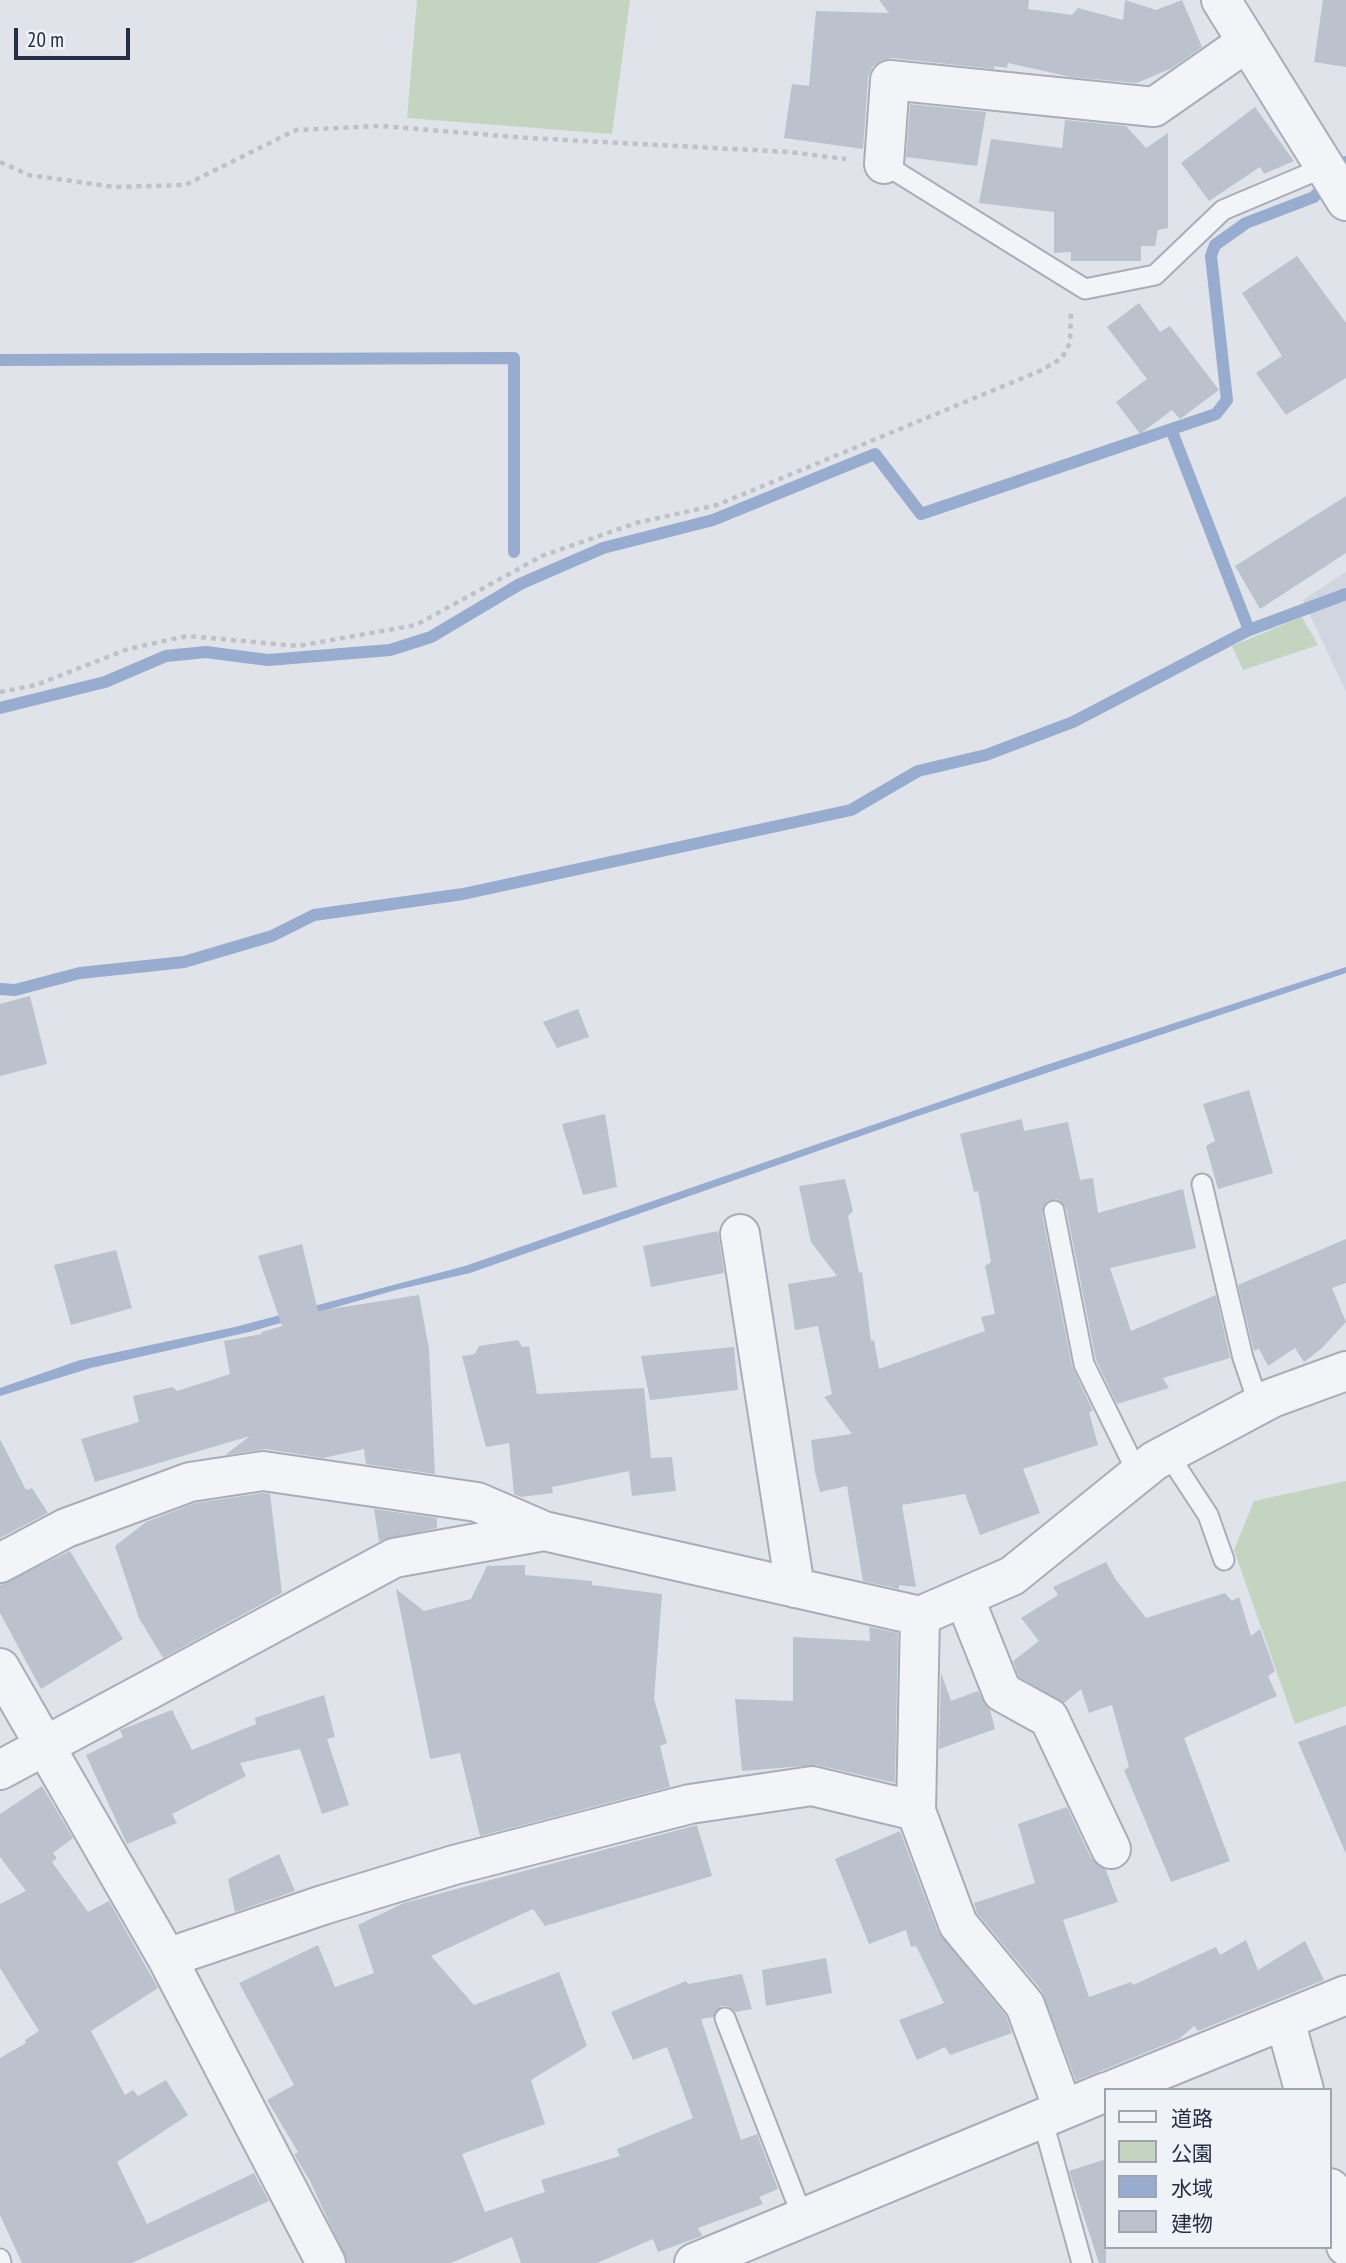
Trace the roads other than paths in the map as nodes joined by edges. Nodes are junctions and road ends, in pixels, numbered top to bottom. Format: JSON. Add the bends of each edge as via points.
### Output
{"nodes":[{"id":1,"x":1221,"y":0,"type":"edge"},
{"id":2,"x":1247,"y":43,"type":"junction"},
{"id":3,"x":884,"y":164,"type":"joint"},
{"id":4,"x":1338,"y":182,"type":"edge"},
{"id":5,"x":1202,"y":1184,"type":"dead end"},
{"id":6,"x":1054,"y":1211,"type":"dead end"},
{"id":7,"x":740,"y":1234,"type":"dead end"},
{"id":8,"x":1346,"y":1371,"type":"edge"},
{"id":9,"x":1259,"y":1405,"type":"junction"},
{"id":10,"x":1153,"y":1464,"type":"junction"},
{"id":11,"x":544,"y":1531,"type":"junction"},
{"id":12,"x":1224,"y":1560,"type":"dead end"},
{"id":13,"x":0,"y":1563,"type":"edge"},
{"id":14,"x":795,"y":1588,"type":"junction"},
{"id":15,"x":964,"y":1597,"type":"junction"},
{"id":16,"x":920,"y":1616,"type":"junction"},
{"id":17,"x":0,"y":1668,"type":"edge"},
{"id":18,"x":45,"y":1748,"type":"junction"},
{"id":19,"x":0,"y":1770,"type":"edge"},
{"id":20,"x":916,"y":1811,"type":"junction"},
{"id":21,"x":1111,"y":1849,"type":"dead end"},
{"id":22,"x":167,"y":1958,"type":"junction"},
{"id":23,"x":1346,"y":1996,"type":"edge"},
{"id":24,"x":725,"y":2018,"type":"dead end"},
{"id":25,"x":1286,"y":2020,"type":"junction"},
{"id":26,"x":1117,"y":2088,"type":"edge"},
{"id":27,"x":1303,"y":2088,"type":"edge"},
{"id":28,"x":1104,"y":2093,"type":"edge"},
{"id":29,"x":1052,"y":2114,"type":"junction"},
{"id":30,"x":1332,"y":2195,"type":"edge"},
{"id":31,"x":803,"y":2218,"type":"junction"},
{"id":32,"x":1346,"y":2246,"type":"edge"},
{"id":33,"x":733,"y":2256,"type":"edge"},
{"id":34,"x":326,"y":2263,"type":"edge"},
{"id":35,"x":694,"y":2263,"type":"edge"},
{"id":36,"x":1082,"y":2263,"type":"edge"}],
"edges":[{"from":1,"to":2,"type":"street"},
{"from":2,"to":3,"type":"street","via":[[1154,107],[890,80]]},
{"from":2,"to":4,"type":"street"},
{"from":3,"to":4,"type":"lane","via":[[1085,289],[1155,275],[1223,211]]},
{"from":5,"to":9,"type":"lane","via":[[1243,1358]]},
{"from":6,"to":10,"type":"lane","via":[[1084,1364]]},
{"from":7,"to":14,"type":"street"},
{"from":8,"to":9,"type":"street"},
{"from":9,"to":10,"type":"street"},
{"from":10,"to":12,"type":"lane","via":[[1208,1516]]},
{"from":10,"to":15,"type":"street","via":[[1012,1576]]},
{"from":11,"to":13,"type":"street","via":[[477,1502],[263,1471],[190,1482],[66,1528]]},
{"from":11,"to":14,"type":"street"},
{"from":11,"to":18,"type":"street","via":[[394,1558]]},
{"from":14,"to":16,"type":"street"},
{"from":15,"to":16,"type":"street"},
{"from":15,"to":21,"type":"street","via":[[1002,1692],[1049,1718]]},
{"from":16,"to":20,"type":"street"},
{"from":17,"to":18,"type":"street"},
{"from":18,"to":19,"type":"street"},
{"from":18,"to":22,"type":"street"},
{"from":20,"to":22,"type":"street","via":[[812,1786],[690,1804],[454,1865]]},
{"from":20,"to":29,"type":"street","via":[[958,1924],[1025,2005]]},
{"from":22,"to":34,"type":"street"},
{"from":23,"to":25,"type":"street"},
{"from":24,"to":31,"type":"lane"},
{"from":25,"to":26,"type":"street"},
{"from":25,"to":27,"type":"street"},
{"from":28,"to":29,"type":"street"},
{"from":29,"to":31,"type":"street"},
{"from":29,"to":36,"type":"lane"},
{"from":30,"to":32,"type":"street"},
{"from":31,"to":33,"type":"street"},
{"from":33,"to":35,"type":"street"}]}
